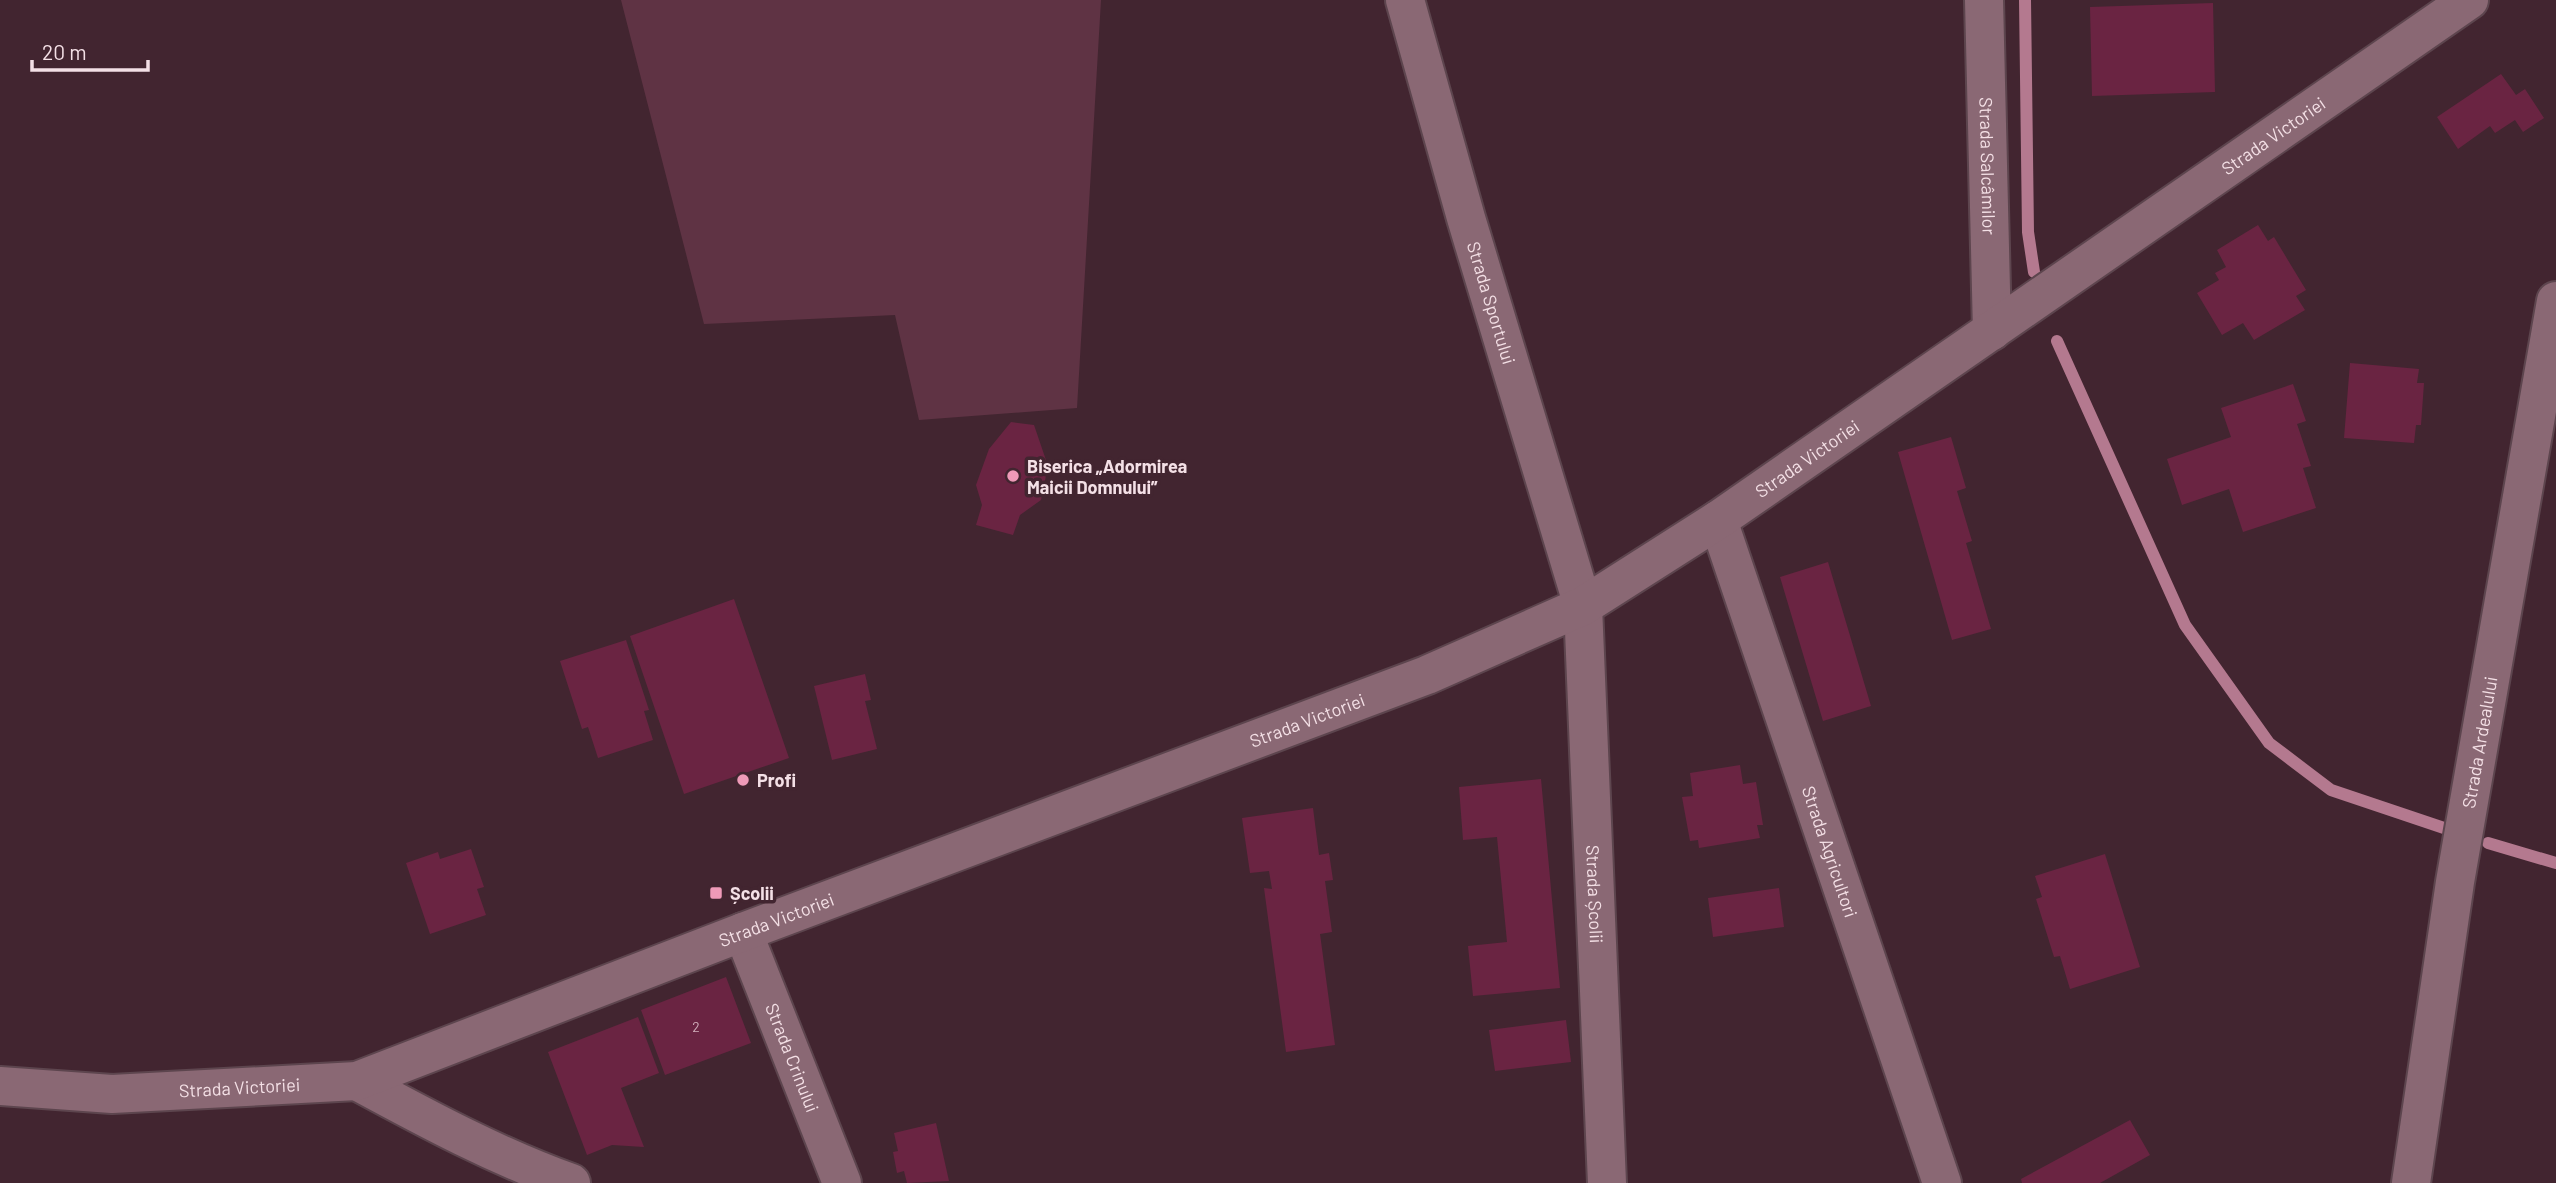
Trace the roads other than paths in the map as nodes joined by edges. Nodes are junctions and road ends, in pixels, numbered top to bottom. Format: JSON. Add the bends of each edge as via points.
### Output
{"nodes":[{"id":1,"x":1405,"y":0,"type":"edge"},
{"id":2,"x":1984,"y":0,"type":"edge"},
{"id":3,"x":2469,"y":0,"type":"edge"},
{"id":4,"x":2556,"y":301,"type":"edge"},
{"id":5,"x":1992,"y":331,"type":"junction"},
{"id":6,"x":1718,"y":520,"type":"junction"},
{"id":7,"x":1583,"y":606,"type":"junction"},
{"id":8,"x":743,"y":932,"type":"junction"},
{"id":9,"x":357,"y":1081,"type":"junction"},
{"id":10,"x":0,"y":1086,"type":"edge"},
{"id":11,"x":570,"y":1183,"type":"edge"},
{"id":12,"x":842,"y":1183,"type":"edge"},
{"id":13,"x":1607,"y":1183,"type":"edge"},
{"id":14,"x":1942,"y":1183,"type":"edge"},
{"id":15,"x":2411,"y":1183,"type":"edge"}],
"edges":[{"from":1,"to":7,"type":"street","name":"Strada Sportului"},
{"from":2,"to":5,"type":"street","name":"Strada Salcâmilor"},
{"from":3,"to":5,"type":"street","name":"Strada Victoriei"},
{"from":4,"to":15,"type":"street","name":"Strada Ardealului","via":[[2455,882]]},
{"from":5,"to":6,"type":"street","name":"Strada Victoriei"},
{"from":6,"to":7,"type":"street","name":"Strada Victoriei"},
{"from":6,"to":14,"type":"street","name":"Strada Agricultori"},
{"from":7,"to":8,"type":"street","name":"Strada Victoriei","via":[[1427,675]]},
{"from":7,"to":13,"type":"street","name":"Strada Școlii"},
{"from":8,"to":9,"type":"street","name":"Strada Victoriei"},
{"from":8,"to":12,"type":"street","name":"Strada Crinului"},
{"from":9,"to":10,"type":"street","name":"Strada Victoriei","via":[[112,1094]]},
{"from":9,"to":11,"type":"street","via":[[454,1134]]}]}
